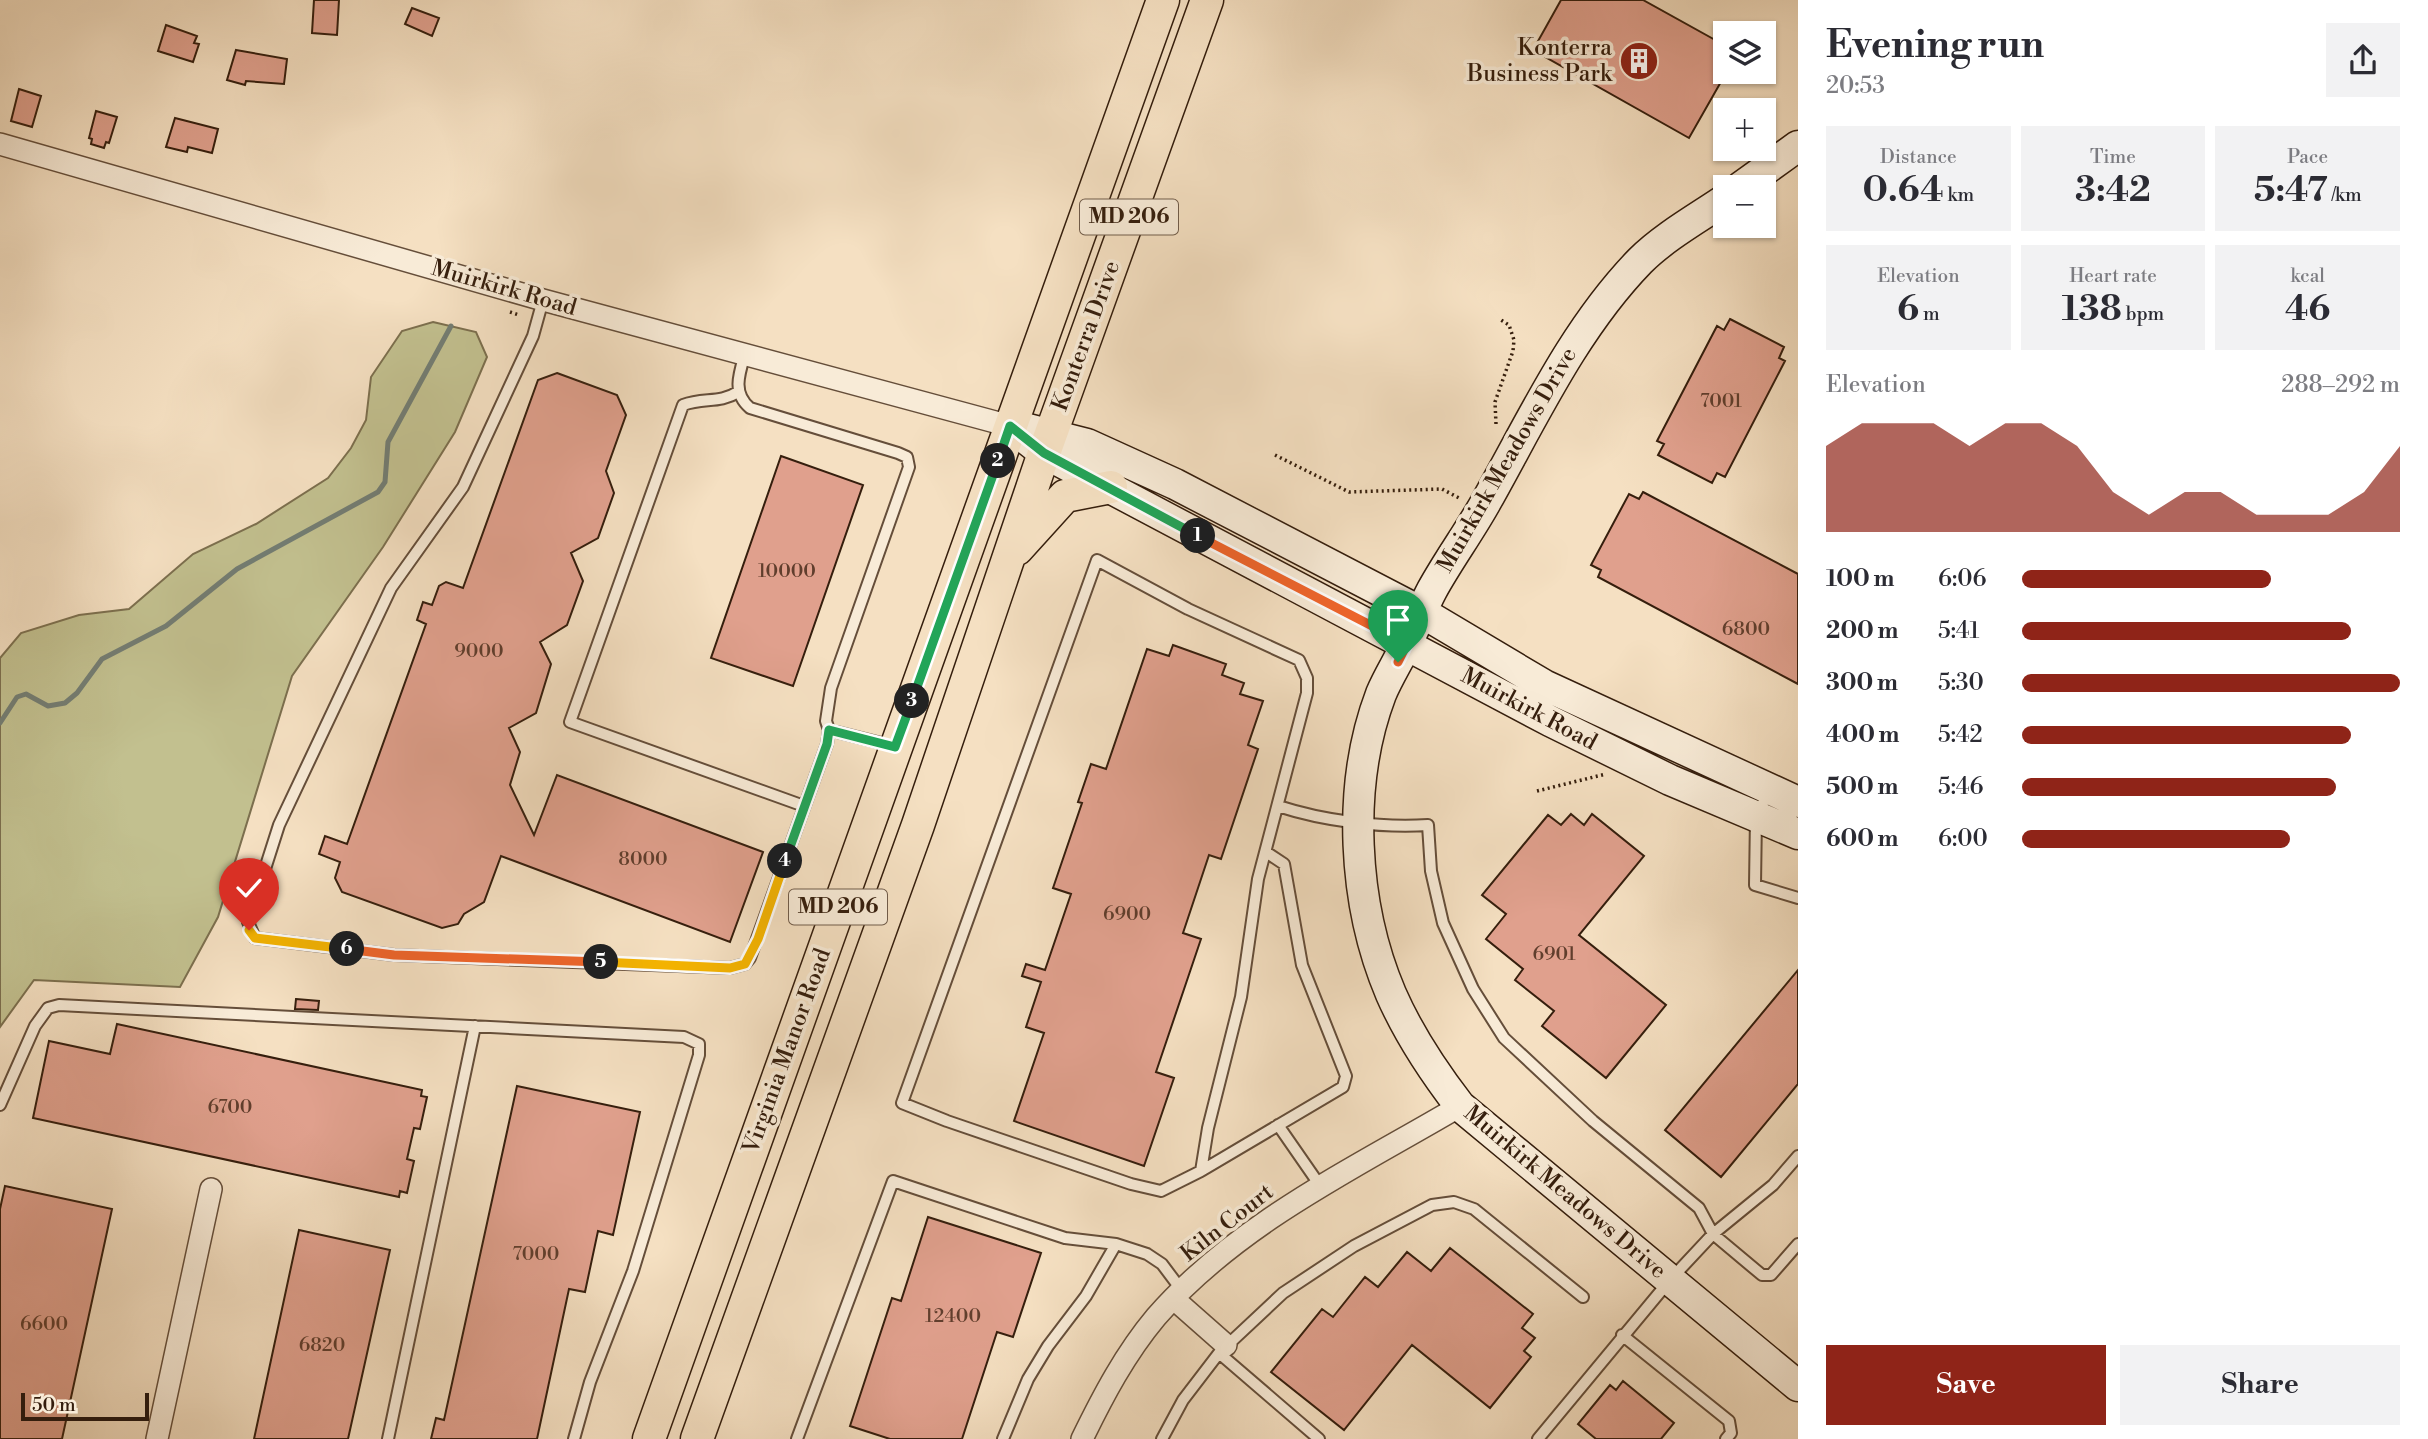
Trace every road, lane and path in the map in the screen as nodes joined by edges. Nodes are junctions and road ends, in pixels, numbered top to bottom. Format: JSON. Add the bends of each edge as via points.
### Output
{"nodes":[{"id":1,"x":1163,"y":0,"type":"edge"},
{"id":2,"x":1207,"y":0,"type":"edge"},
{"id":3,"x":0,"y":144,"type":"edge"},
{"id":4,"x":1798,"y":146,"type":"edge"},
{"id":5,"x":1758,"y":175,"type":"edge"},
{"id":6,"x":1713,"y":208,"type":"edge"},
{"id":7,"x":543,"y":300,"type":"junction"},
{"id":8,"x":1501,"y":320,"type":"dead end"},
{"id":9,"x":745,"y":354,"type":"junction"},
{"id":10,"x":738,"y":392,"type":"junction"},
{"id":11,"x":1496,"y":424,"type":"dead end"},
{"id":12,"x":1010,"y":426,"type":"junction"},
{"id":13,"x":1047,"y":444,"type":"junction"},
{"id":14,"x":1275,"y":455,"type":"dead end"},
{"id":15,"x":1111,"y":487,"type":"junction"},
{"id":16,"x":1482,"y":509,"type":"junction"},
{"id":17,"x":1007,"y":561,"type":"junction"},
{"id":18,"x":1423,"y":613,"type":"junction"},
{"id":19,"x":1407,"y":644,"type":"junction"},
{"id":20,"x":829,"y":730,"type":"junction"},
{"id":21,"x":895,"y":747,"type":"junction"},
{"id":22,"x":1614,"y":772,"type":"dead end"},
{"id":23,"x":1770,"y":790,"type":"junction"},
{"id":24,"x":1537,"y":791,"type":"dead end"},
{"id":25,"x":1798,"y":802,"type":"edge"},
{"id":26,"x":804,"y":806,"type":"junction"},
{"id":27,"x":1278,"y":806,"type":"junction"},
{"id":28,"x":1756,"y":816,"type":"junction"},
{"id":29,"x":1359,"y":821,"type":"junction"},
{"id":30,"x":1798,"y":834,"type":"edge"},
{"id":31,"x":1266,"y":852,"type":"junction"},
{"id":32,"x":1798,"y":898,"type":"edge"},
{"id":33,"x":475,"y":1026,"type":"junction"},
{"id":34,"x":0,"y":1105,"type":"edge"},
{"id":35,"x":1460,"y":1106,"type":"junction"},
{"id":36,"x":1278,"y":1125,"type":"junction"},
{"id":37,"x":1798,"y":1156,"type":"edge"},
{"id":38,"x":1201,"y":1171,"type":"junction"},
{"id":39,"x":1321,"y":1187,"type":"junction"},
{"id":40,"x":211,"y":1189,"type":"dead end"},
{"id":41,"x":1713,"y":1234,"type":"junction"},
{"id":42,"x":1116,"y":1244,"type":"junction"},
{"id":43,"x":1798,"y":1244,"type":"edge"},
{"id":44,"x":1670,"y":1280,"type":"junction"},
{"id":45,"x":1179,"y":1296,"type":"junction"},
{"id":46,"x":1583,"y":1297,"type":"dead end"},
{"id":47,"x":1622,"y":1335,"type":"junction"},
{"id":48,"x":1223,"y":1349,"type":"junction"},
{"id":49,"x":1798,"y":1387,"type":"edge"},
{"id":50,"x":157,"y":1439,"type":"edge"},
{"id":51,"x":388,"y":1439,"type":"edge"},
{"id":52,"x":574,"y":1439,"type":"edge"},
{"id":53,"x":649,"y":1439,"type":"edge"},
{"id":54,"x":697,"y":1439,"type":"edge"},
{"id":55,"x":797,"y":1439,"type":"edge"},
{"id":56,"x":1003,"y":1439,"type":"edge"},
{"id":57,"x":1082,"y":1439,"type":"edge"},
{"id":58,"x":1162,"y":1439,"type":"edge"},
{"id":59,"x":1319,"y":1439,"type":"edge"},
{"id":60,"x":1538,"y":1439,"type":"edge"},
{"id":61,"x":1726,"y":1439,"type":"edge"}],
"edges":[{"from":1,"to":12,"type":"main road","name":"Konterra Drive","number":"MD 206"},
{"from":2,"to":13,"type":"main road","name":"Konterra Drive","number":"MD 206"},
{"from":3,"to":7,"type":"street","name":"Muirkirk Road"},
{"from":4,"to":5,"type":"main road"},
{"from":6,"to":16,"type":"main road","name":"Muirkirk Meadows Drive","via":[[1642,260],[1576,340]]},
{"from":7,"to":9,"type":"street","name":"Muirkirk Road"},
{"from":7,"to":26,"type":"lane","via":[[533,336],[463,488],[391,588],[279,825],[250,912],[249,930],[255,938],[394,955],[730,968],[750,958]]},
{"from":8,"to":11,"type":"path","via":[[1509,325],[1514,340],[1495,402]]},
{"from":9,"to":10,"type":"lane"},
{"from":9,"to":12,"type":"street","name":"Muirkirk Road"},
{"from":10,"to":20,"type":"lane","via":[[741,401],[757,411],[907,457],[907,480],[831,688]]},
{"from":10,"to":26,"type":"lane","via":[[724,401],[706,399],[683,405],[570,722]]},
{"from":12,"to":13,"type":"main road","name":"Muirkirk Road"},
{"from":12,"to":21,"type":"main road","name":"Virginia Manor Road","number":"MD 206"},
{"from":13,"to":15,"type":"main road","name":"Muirkirk Road"},
{"from":13,"to":17,"type":"main road","name":"Virginia Manor Road","number":"MD 206"},
{"from":13,"to":18,"type":"main road","name":"Muirkirk Road","via":[[1087,444],[1175,484]]},
{"from":14,"to":16,"type":"path","via":[[1349,492],[1442,489]]},
{"from":15,"to":17,"type":"main road","via":[[1065,496]]},
{"from":15,"to":19,"type":"main road","name":"Muirkirk Road"},
{"from":16,"to":18,"type":"main road","name":"Muirkirk Meadows Drive"},
{"from":17,"to":54,"type":"main road","name":"Virginia Manor Road","number":"MD 206","via":[[918,825]]},
{"from":18,"to":19,"type":"main road","name":"Muirkirk Meadows Drive"},
{"from":18,"to":23,"type":"main road","name":"Muirkirk Road","via":[[1544,685]]},
{"from":19,"to":28,"type":"main road","name":"Muirkirk Road","via":[[1574,733]]},
{"from":19,"to":29,"type":"main road","name":"Muirkirk Meadows Drive","via":[[1374,716],[1362,768]]},
{"from":20,"to":21,"type":"lane"},
{"from":20,"to":26,"type":"lane"},
{"from":21,"to":53,"type":"main road","name":"Virginia Manor Road","number":"MD 206"},
{"from":22,"to":24,"type":"path"},
{"from":23,"to":25,"type":"main road","name":"Muirkirk Road"},
{"from":23,"to":28,"type":"lane"},
{"from":27,"to":29,"type":"lane","via":[[1305,815]]},
{"from":27,"to":31,"type":"lane"},
{"from":27,"to":38,"type":"lane","via":[[1307,693],[1305,667],[1097,560],[902,1103],[1161,1191]]},
{"from":28,"to":30,"type":"main road","name":"Muirkirk Road"},
{"from":28,"to":32,"type":"lane","via":[[1755,885]]},
{"from":29,"to":35,"type":"main road","name":"Muirkirk Meadows Drive","via":[[1361,863],[1380,966],[1413,1038]]},
{"from":29,"to":41,"type":"lane","via":[[1429,825],[1431,871],[1443,923],[1455,954],[1504,1038],[1593,1121],[1699,1208]]},
{"from":31,"to":36,"type":"lane","via":[[1284,864],[1302,965],[1346,1076],[1343,1087]]},
{"from":31,"to":38,"type":"lane","via":[[1241,997]]},
{"from":33,"to":34,"type":"lane","via":[[59,1005],[48,1008],[35,1026]]},
{"from":33,"to":51,"type":"lane"},
{"from":33,"to":52,"type":"lane","via":[[684,1037],[699,1044],[633,1270],[590,1382]]},
{"from":35,"to":39,"type":"street","name":"Kiln Court"},
{"from":35,"to":44,"type":"main road","name":"Muirkirk Meadows Drive"},
{"from":36,"to":38,"type":"lane"},
{"from":36,"to":39,"type":"lane"},
{"from":37,"to":41,"type":"lane","via":[[1773,1185]]},
{"from":39,"to":45,"type":"street","name":"Kiln Court","via":[[1257,1227]]},
{"from":40,"to":50,"type":"street"},
{"from":41,"to":43,"type":"lane","via":[[1762,1275],[1771,1275]]},
{"from":41,"to":44,"type":"lane"},
{"from":42,"to":45,"type":"lane","via":[[1162,1264]]},
{"from":42,"to":55,"type":"lane","via":[[1065,1238],[893,1181]]},
{"from":42,"to":56,"type":"lane","via":[[1028,1379]]},
{"from":44,"to":47,"type":"lane"},
{"from":44,"to":49,"type":"main road","name":"Muirkirk Meadows Drive"},
{"from":45,"to":48,"type":"street"},
{"from":45,"to":57,"type":"street","name":"Kiln Court","via":[[1123,1363]]},
{"from":46,"to":48,"type":"lane","via":[[1474,1209],[1445,1202],[1354,1246],[1312,1273],[1283,1293]]},
{"from":47,"to":60,"type":"lane"},
{"from":47,"to":61,"type":"lane","via":[[1729,1421],[1731,1433]]},
{"from":48,"to":58,"type":"lane","via":[[1183,1400]]},
{"from":48,"to":59,"type":"lane"}]}
